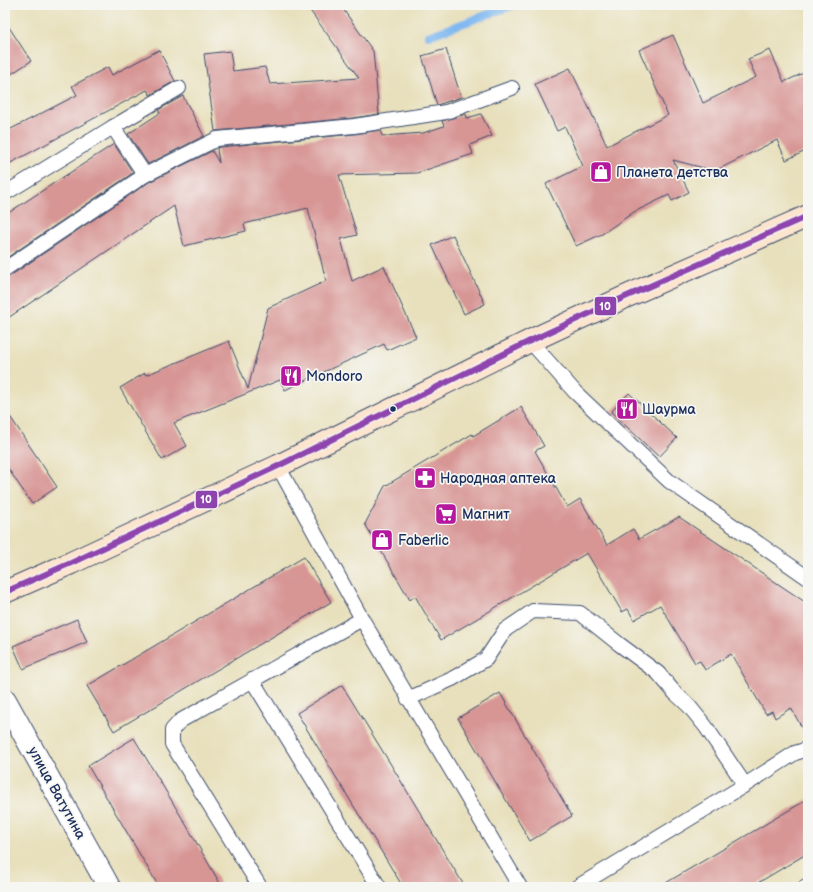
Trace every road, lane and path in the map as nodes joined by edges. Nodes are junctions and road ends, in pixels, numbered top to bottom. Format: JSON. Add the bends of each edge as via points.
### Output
{"nodes":[{"id":1,"x":178,"y":88,"type":"dead end"},
{"id":2,"x":512,"y":88,"type":"dead end"},
{"id":3,"x":113,"y":127,"type":"junction"},
{"id":4,"x":145,"y":175,"type":"junction"},
{"id":5,"x":9,"y":191,"type":"dead end"},
{"id":6,"x":808,"y":216,"type":"edge"},
{"id":7,"x":5,"y":269,"type":"edge"},
{"id":8,"x":530,"y":341,"type":"junction"},
{"id":9,"x":278,"y":466,"type":"junction"},
{"id":10,"x":808,"y":578,"type":"edge"},
{"id":11,"x":5,"y":592,"type":"edge"},
{"id":12,"x":362,"y":619,"type":"junction"},
{"id":13,"x":252,"y":680,"type":"junction"},
{"id":14,"x":408,"y":699,"type":"junction"},
{"id":15,"x":5,"y":700,"type":"edge"},
{"id":16,"x":808,"y":749,"type":"edge"},
{"id":17,"x":745,"y":785,"type":"junction"},
{"id":18,"x":808,"y":885,"type":"edge"},
{"id":19,"x":109,"y":887,"type":"edge"},
{"id":20,"x":260,"y":887,"type":"edge"},
{"id":21,"x":379,"y":887,"type":"edge"},
{"id":22,"x":520,"y":887,"type":"edge"},
{"id":23,"x":577,"y":887,"type":"edge"},
{"id":24,"x":805,"y":887,"type":"edge"}],
"edges":[{"from":1,"to":3,"type":"lane"},
{"from":2,"to":4,"type":"lane","via":[[446,112],[354,126],[217,139]]},
{"from":3,"to":4,"type":"lane"},
{"from":3,"to":5,"type":"lane"},
{"from":4,"to":7,"type":"lane"},
{"from":6,"to":8,"type":"main road"},
{"from":8,"to":9,"type":"main road"},
{"from":8,"to":10,"type":"lane","via":[[575,392],[669,482]]},
{"from":9,"to":11,"type":"main road"},
{"from":9,"to":12,"type":"lane"},
{"from":12,"to":13,"type":"lane"},
{"from":12,"to":14,"type":"lane"},
{"from":13,"to":20,"type":"lane","via":[[180,721],[172,730],[172,744]]},
{"from":13,"to":21,"type":"lane"},
{"from":14,"to":17,"type":"lane","via":[[452,679],[486,659],[505,630],[533,611],[580,613],[658,672],[706,727]]},
{"from":14,"to":22,"type":"lane"},
{"from":15,"to":19,"type":"street","name":"улица Ватутина"},
{"from":16,"to":17,"type":"lane","via":[[795,753]]},
{"from":17,"to":23,"type":"lane"},
{"from":18,"to":24,"type":"lane"}]}
